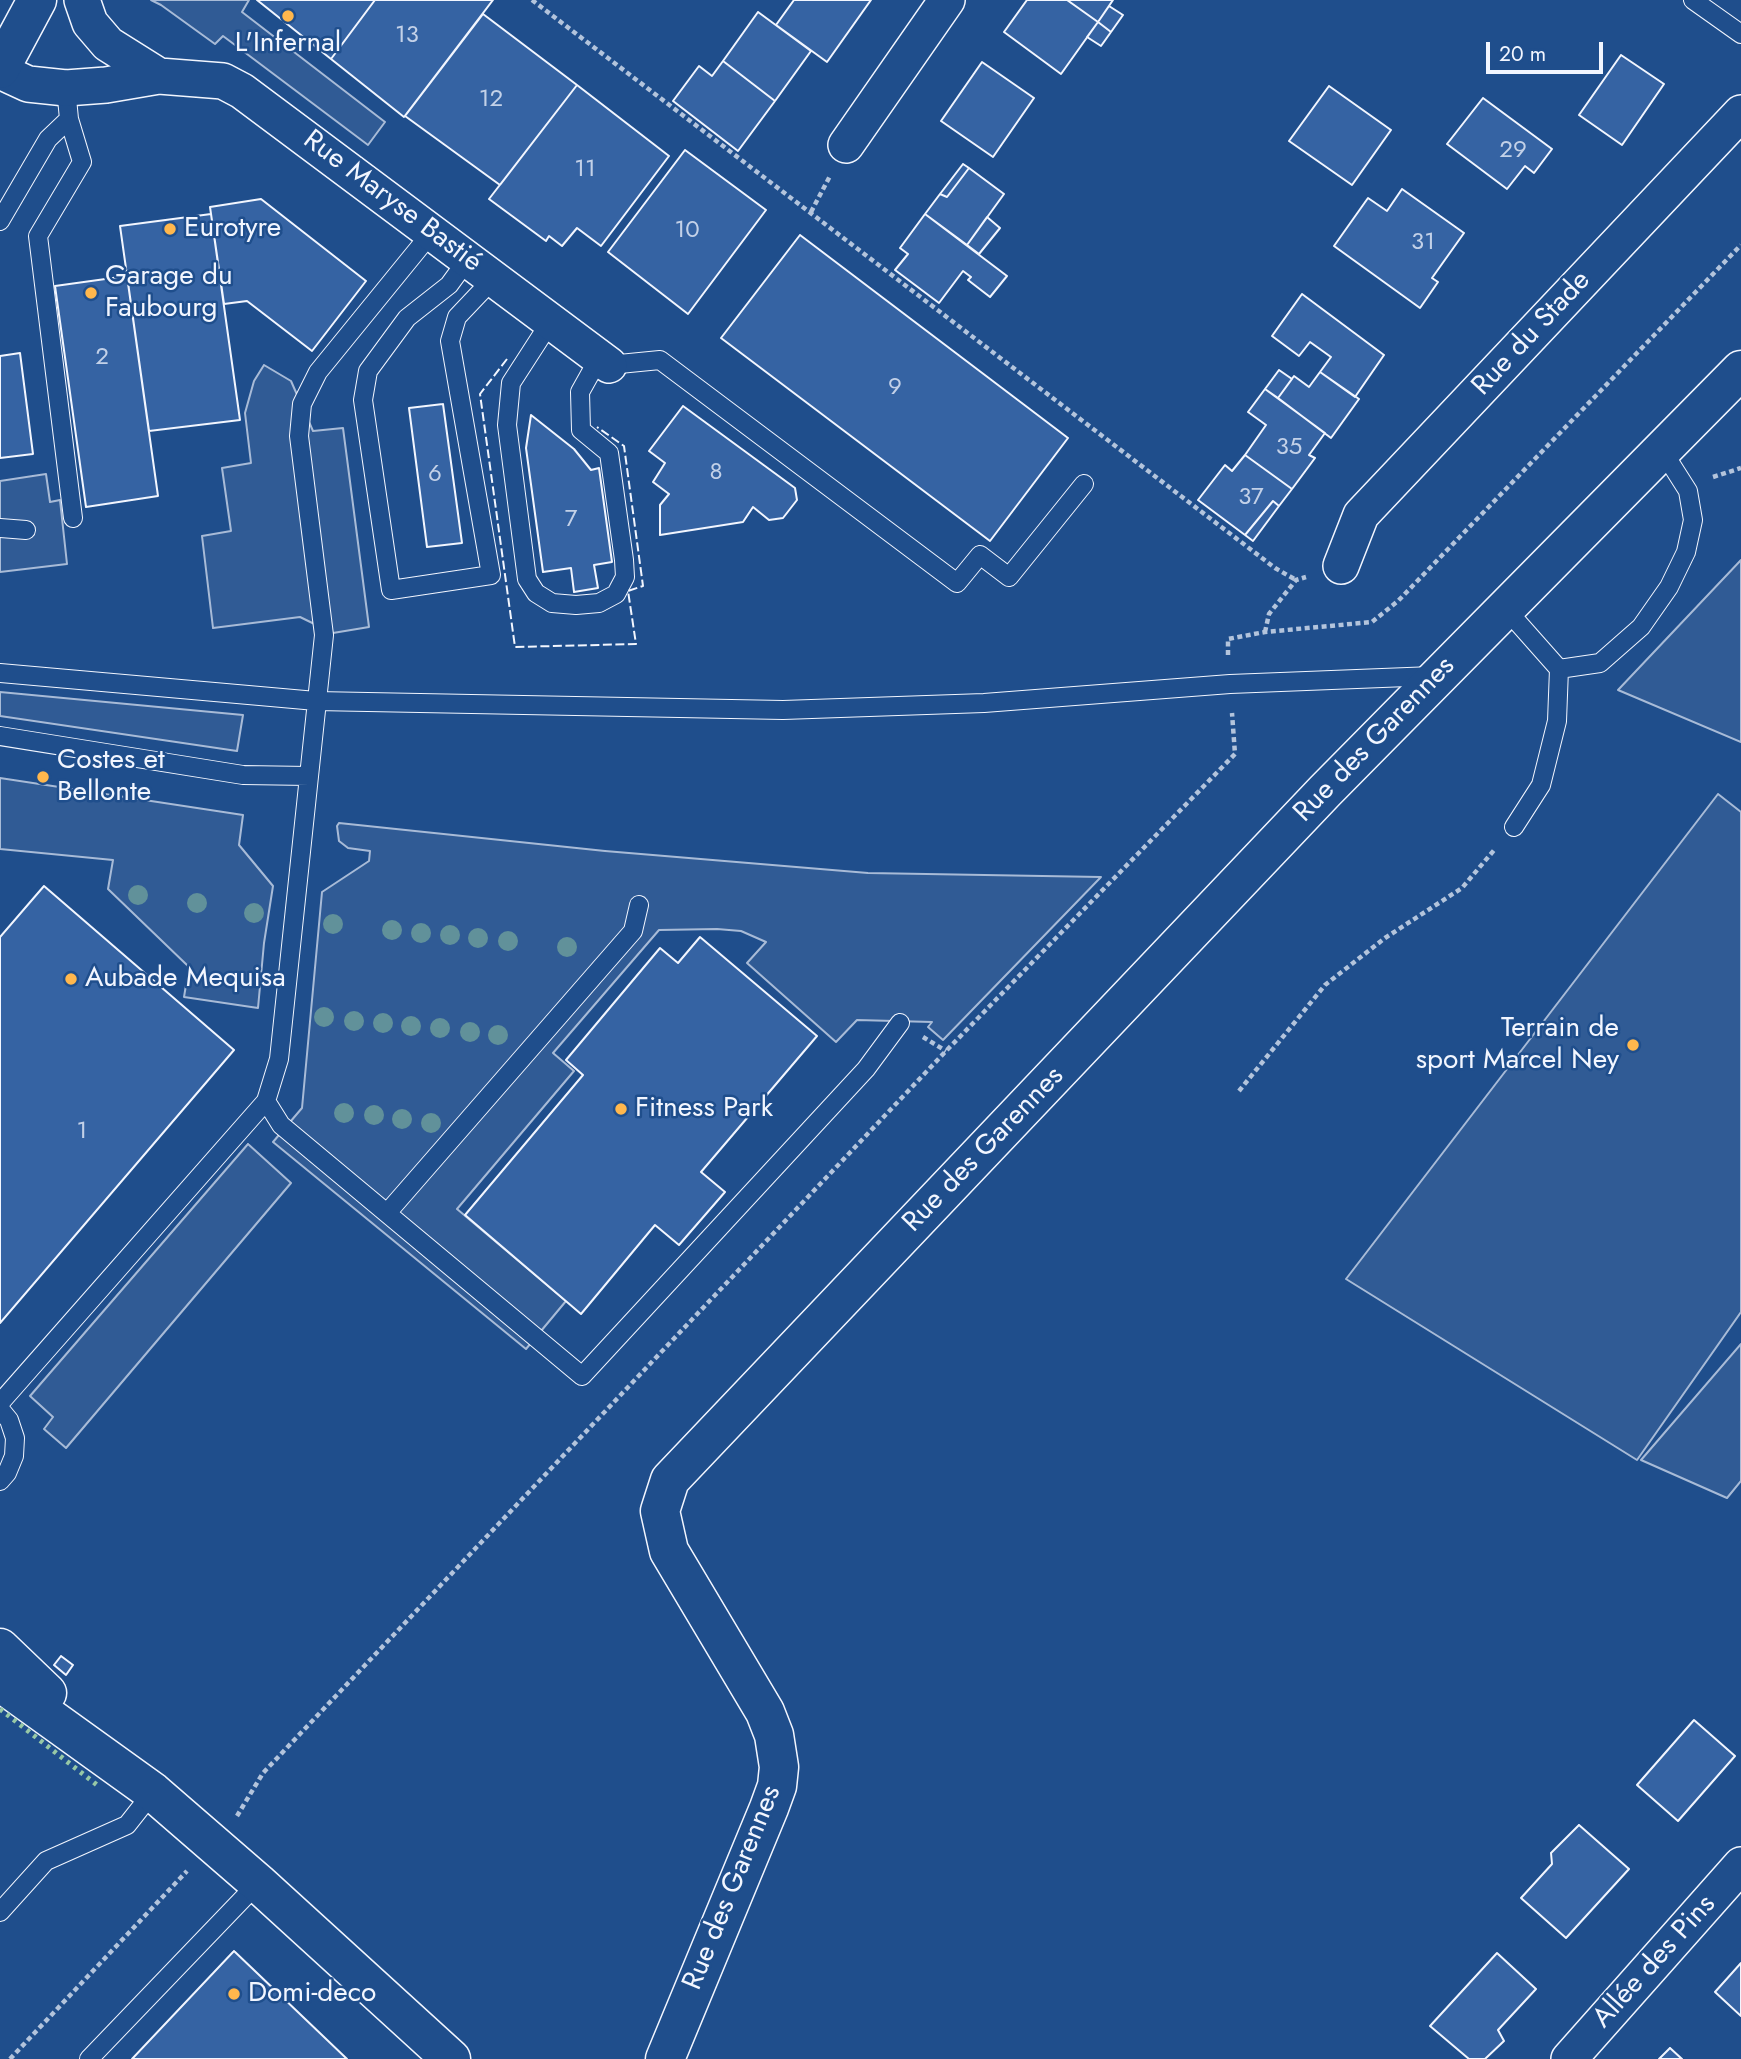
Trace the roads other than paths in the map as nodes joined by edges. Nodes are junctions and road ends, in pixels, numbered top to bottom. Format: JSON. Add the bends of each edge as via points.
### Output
{"nodes":[{"id":1,"x":37,"y":0,"type":"edge"},
{"id":2,"x":82,"y":0,"type":"edge"},
{"id":3,"x":947,"y":0,"type":"edge"},
{"id":4,"x":1693,"y":0,"type":"edge"},
{"id":5,"x":1741,"y":34,"type":"edge"},
{"id":6,"x":0,"y":70,"type":"edge"},
{"id":7,"x":159,"y":75,"type":"junction"},
{"id":8,"x":68,"y":104,"type":"junction"},
{"id":9,"x":1741,"y":113,"type":"edge"},
{"id":10,"x":846,"y":145,"type":"dead end"},
{"id":11,"x":0,"y":221,"type":"edge"},
{"id":12,"x":432,"y":232,"type":"junction"},
{"id":13,"x":481,"y":269,"type":"junction"},
{"id":14,"x":551,"y":321,"type":"junction"},
{"id":15,"x":604,"y":362,"type":"junction"},
{"id":16,"x":1741,"y":370,"type":"edge"},
{"id":17,"x":1662,"y":450,"type":"junction"},
{"id":18,"x":1084,"y":484,"type":"dead end"},
{"id":19,"x":73,"y":518,"type":"dead end"},
{"id":20,"x":0,"y":528,"type":"edge"},
{"id":21,"x":26,"y":530,"type":"dead end"},
{"id":22,"x":1341,"y":566,"type":"dead end"},
{"id":23,"x":1505,"y":608,"type":"junction"},
{"id":24,"x":1559,"y":668,"type":"junction"},
{"id":25,"x":0,"y":673,"type":"edge"},
{"id":26,"x":1438,"y":676,"type":"junction"},
{"id":27,"x":316,"y":701,"type":"junction"},
{"id":28,"x":0,"y":736,"type":"edge"},
{"id":29,"x":310,"y":776,"type":"junction"},
{"id":30,"x":1514,"y":827,"type":"road end"},
{"id":31,"x":639,"y":905,"type":"dead end"},
{"id":32,"x":900,"y":1023,"type":"dead end"},
{"id":33,"x":266,"y":1101,"type":"junction"},
{"id":34,"x":387,"y":1213,"type":"junction"},
{"id":35,"x":0,"y":1403,"type":"edge"},
{"id":36,"x":0,"y":1409,"type":"edge"},
{"id":37,"x":0,"y":1481,"type":"edge"},
{"id":38,"x":0,"y":1648,"type":"edge"},
{"id":39,"x":0,"y":1682,"type":"edge"},
{"id":40,"x":147,"y":1788,"type":"junction"},
{"id":41,"x":1741,"y":1865,"type":"edge"},
{"id":42,"x":258,"y":1883,"type":"junction"},
{"id":43,"x":0,"y":1912,"type":"edge"},
{"id":44,"x":89,"y":2059,"type":"edge"},
{"id":45,"x":451,"y":2059,"type":"edge"},
{"id":46,"x":665,"y":2059,"type":"edge"},
{"id":47,"x":1569,"y":2059,"type":"edge"}],
"edges":[{"from":1,"to":6,"type":"street"},
{"from":2,"to":7,"type":"street","name":"Rue Maryse Bastié","via":[[90,23],[108,44]]},
{"from":3,"to":10,"type":"street"},
{"from":4,"to":5,"type":"lane"},
{"from":6,"to":8,"type":"street","name":"Rue Maryse Bastié"},
{"from":7,"to":8,"type":"street","name":"Rue Maryse Bastié","via":[[106,85]]},
{"from":7,"to":12,"type":"street","name":"Rue Maryse Bastié","via":[[223,81],[242,90]]},
{"from":8,"to":11,"type":"lane"},
{"from":8,"to":19,"type":"lane","via":[[82,162],[38,236]]},
{"from":9,"to":22,"type":"street","name":"Rue du Stade","via":[[1361,515]]},
{"from":12,"to":13,"type":"street","name":"Rue Maryse Bastié"},
{"from":12,"to":27,"type":"lane","via":[[318,372],[302,404],[299,436],[324,635]]},
{"from":13,"to":13,"type":"lane","via":[[449,285],[407,318],[368,371],[363,400],[391,590],[491,575],[450,341]]},
{"from":13,"to":14,"type":"street","name":"Rue Maryse Bastié"},
{"from":14,"to":15,"type":"street","name":"Rue Maryse Bastié"},
{"from":14,"to":15,"type":"lane","via":[[511,383],[507,425],[527,579],[536,593],[552,603],[599,603],[616,594],[625,577],[609,453],[581,430],[580,392]]},
{"from":15,"to":18,"type":"lane","via":[[660,360],[957,583],[980,555],[1009,577]]},
{"from":16,"to":17,"type":"street","name":"Rue des Garennes"},
{"from":17,"to":23,"type":"street","name":"Rue des Garennes"},
{"from":17,"to":24,"type":"lane","via":[[1688,491],[1693,520],[1686,552],[1642,628],[1600,663]]},
{"from":20,"to":21,"type":"lane"},
{"from":23,"to":24,"type":"lane"},
{"from":23,"to":26,"type":"street","name":"Rue des Garennes"},
{"from":24,"to":30,"type":"lane","via":[[1557,721],[1541,785]]},
{"from":25,"to":27,"type":"lane"},
{"from":26,"to":27,"type":"lane","via":[[783,710]]},
{"from":26,"to":46,"type":"street","name":"Rue des Garennes","via":[[670,1480],[660,1511],[669,1551],[765,1712],[779,1767],[769,1808]]},
{"from":27,"to":29,"type":"lane"},
{"from":28,"to":29,"type":"lane","via":[[243,775]]},
{"from":29,"to":33,"type":"lane","via":[[279,1059]]},
{"from":31,"to":34,"type":"lane","via":[[634,931]]},
{"from":32,"to":34,"type":"lane","via":[[866,1069],[582,1376]]},
{"from":33,"to":34,"type":"lane","via":[[281,1125]]},
{"from":33,"to":35,"type":"lane"},
{"from":36,"to":37,"type":"lane","via":[[15,1438],[14,1456]]},
{"from":38,"to":40,"type":"street"},
{"from":39,"to":40,"type":"street"},
{"from":40,"to":42,"type":"street"},
{"from":40,"to":43,"type":"lane","via":[[127,1825],[46,1861]]},
{"from":41,"to":47,"type":"street","name":"Allée des Pins"},
{"from":42,"to":44,"type":"lane"},
{"from":42,"to":45,"type":"street"}]}
